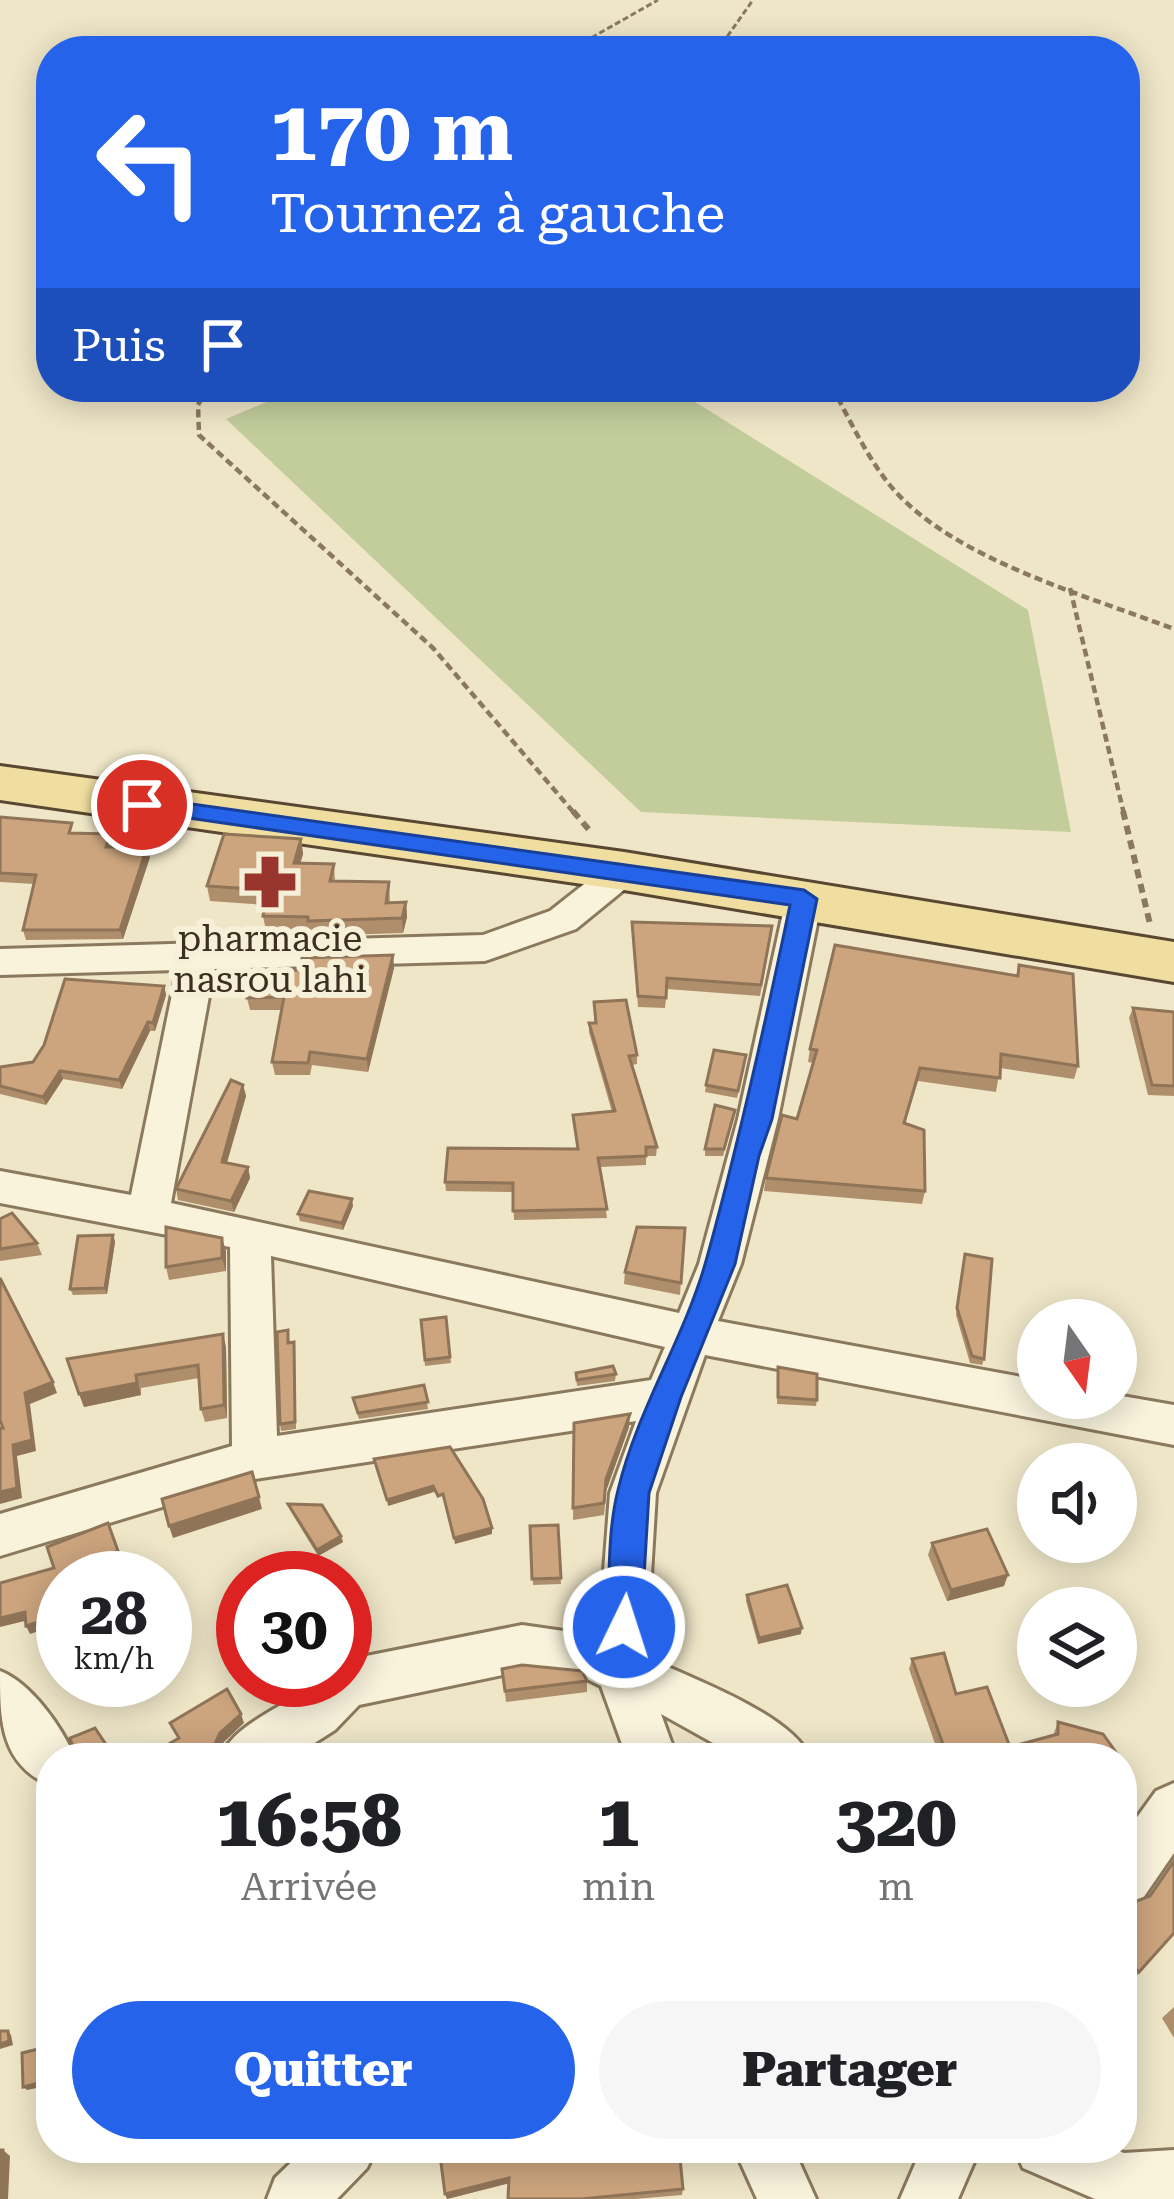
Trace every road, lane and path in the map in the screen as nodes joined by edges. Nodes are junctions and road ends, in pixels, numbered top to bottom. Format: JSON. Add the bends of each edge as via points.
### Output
{"nodes":[{"id":1,"x":658,"y":0,"type":"edge"},
{"id":2,"x":753,"y":0,"type":"edge"},
{"id":3,"x":594,"y":36,"type":"edge"},
{"id":4,"x":728,"y":36,"type":"edge"},
{"id":5,"x":200,"y":402,"type":"edge"},
{"id":6,"x":841,"y":402,"type":"edge"},
{"id":7,"x":1070,"y":587,"type":"junction"},
{"id":8,"x":1174,"y":629,"type":"edge"},
{"id":9,"x":0,"y":783,"type":"edge"},
{"id":10,"x":624,"y":871,"type":"junction"},
{"id":11,"x":804,"y":899,"type":"junction"},
{"id":12,"x":198,"y":956,"type":"junction"},
{"id":13,"x":1166,"y":959,"type":"edge"},
{"id":14,"x":0,"y":962,"type":"edge"},
{"id":15,"x":0,"y":1187,"type":"edge"},
{"id":16,"x":148,"y":1215,"type":"junction"},
{"id":17,"x":250,"y":1234,"type":"junction"},
{"id":18,"x":694,"y":1335,"type":"junction"},
{"id":19,"x":666,"y":1397,"type":"junction"},
{"id":20,"x":1174,"y":1425,"type":"edge"},
{"id":21,"x":255,"y":1460,"type":"junction"},
{"id":22,"x":0,"y":1535,"type":"edge"},
{"id":23,"x":621,"y":1672,"type":"junction"},
{"id":24,"x":0,"y":1695,"type":"edge"},
{"id":25,"x":37,"y":1743,"type":"edge"},
{"id":26,"x":280,"y":1743,"type":"edge"},
{"id":27,"x":647,"y":1743,"type":"edge"},
{"id":28,"x":762,"y":1743,"type":"edge"},
{"id":29,"x":1174,"y":1808,"type":"edge"},
{"id":30,"x":1137,"y":1861,"type":"edge"},
{"id":31,"x":331,"y":2163,"type":"edge"},
{"id":32,"x":770,"y":2163,"type":"edge"},
{"id":33,"x":945,"y":2163,"type":"edge"},
{"id":34,"x":1079,"y":2163,"type":"edge"},
{"id":35,"x":1174,"y":2179,"type":"edge"},
{"id":36,"x":296,"y":2199,"type":"edge"},
{"id":37,"x":787,"y":2199,"type":"edge"},
{"id":38,"x":929,"y":2199,"type":"edge"}],
"edges":[{"from":1,"to":3,"type":"path"},
{"from":2,"to":4,"type":"path"},
{"from":5,"to":10,"type":"path","via":[[199,435],[434,648]]},
{"from":6,"to":7,"type":"path","via":[[905,502],[947,532]]},
{"from":7,"to":8,"type":"path"},
{"from":7,"to":13,"type":"path"},
{"from":9,"to":10,"type":"main road"},
{"from":10,"to":11,"type":"main road"},
{"from":10,"to":12,"type":"street","via":[[563,920],[485,948]]},
{"from":11,"to":13,"type":"main road"},
{"from":11,"to":18,"type":"street","via":[[758,1119]]},
{"from":12,"to":14,"type":"street"},
{"from":12,"to":16,"type":"street"},
{"from":15,"to":16,"type":"street"},
{"from":16,"to":17,"type":"street"},
{"from":17,"to":18,"type":"street"},
{"from":17,"to":21,"type":"street"},
{"from":18,"to":19,"type":"street"},
{"from":18,"to":20,"type":"street"},
{"from":19,"to":21,"type":"street"},
{"from":19,"to":23,"type":"street","via":[[633,1493]]},
{"from":21,"to":22,"type":"street"},
{"from":23,"to":26,"type":"street","via":[[587,1654],[522,1648],[447,1660],[346,1684]]},
{"from":23,"to":27,"type":"street"},
{"from":23,"to":28,"type":"street"},
{"from":24,"to":25,"type":"street"},
{"from":29,"to":30,"type":"street"},
{"from":31,"to":36,"type":"street"},
{"from":32,"to":37,"type":"street"},
{"from":33,"to":38,"type":"street"},
{"from":34,"to":35,"type":"street","via":[[1124,2182]]}]}
